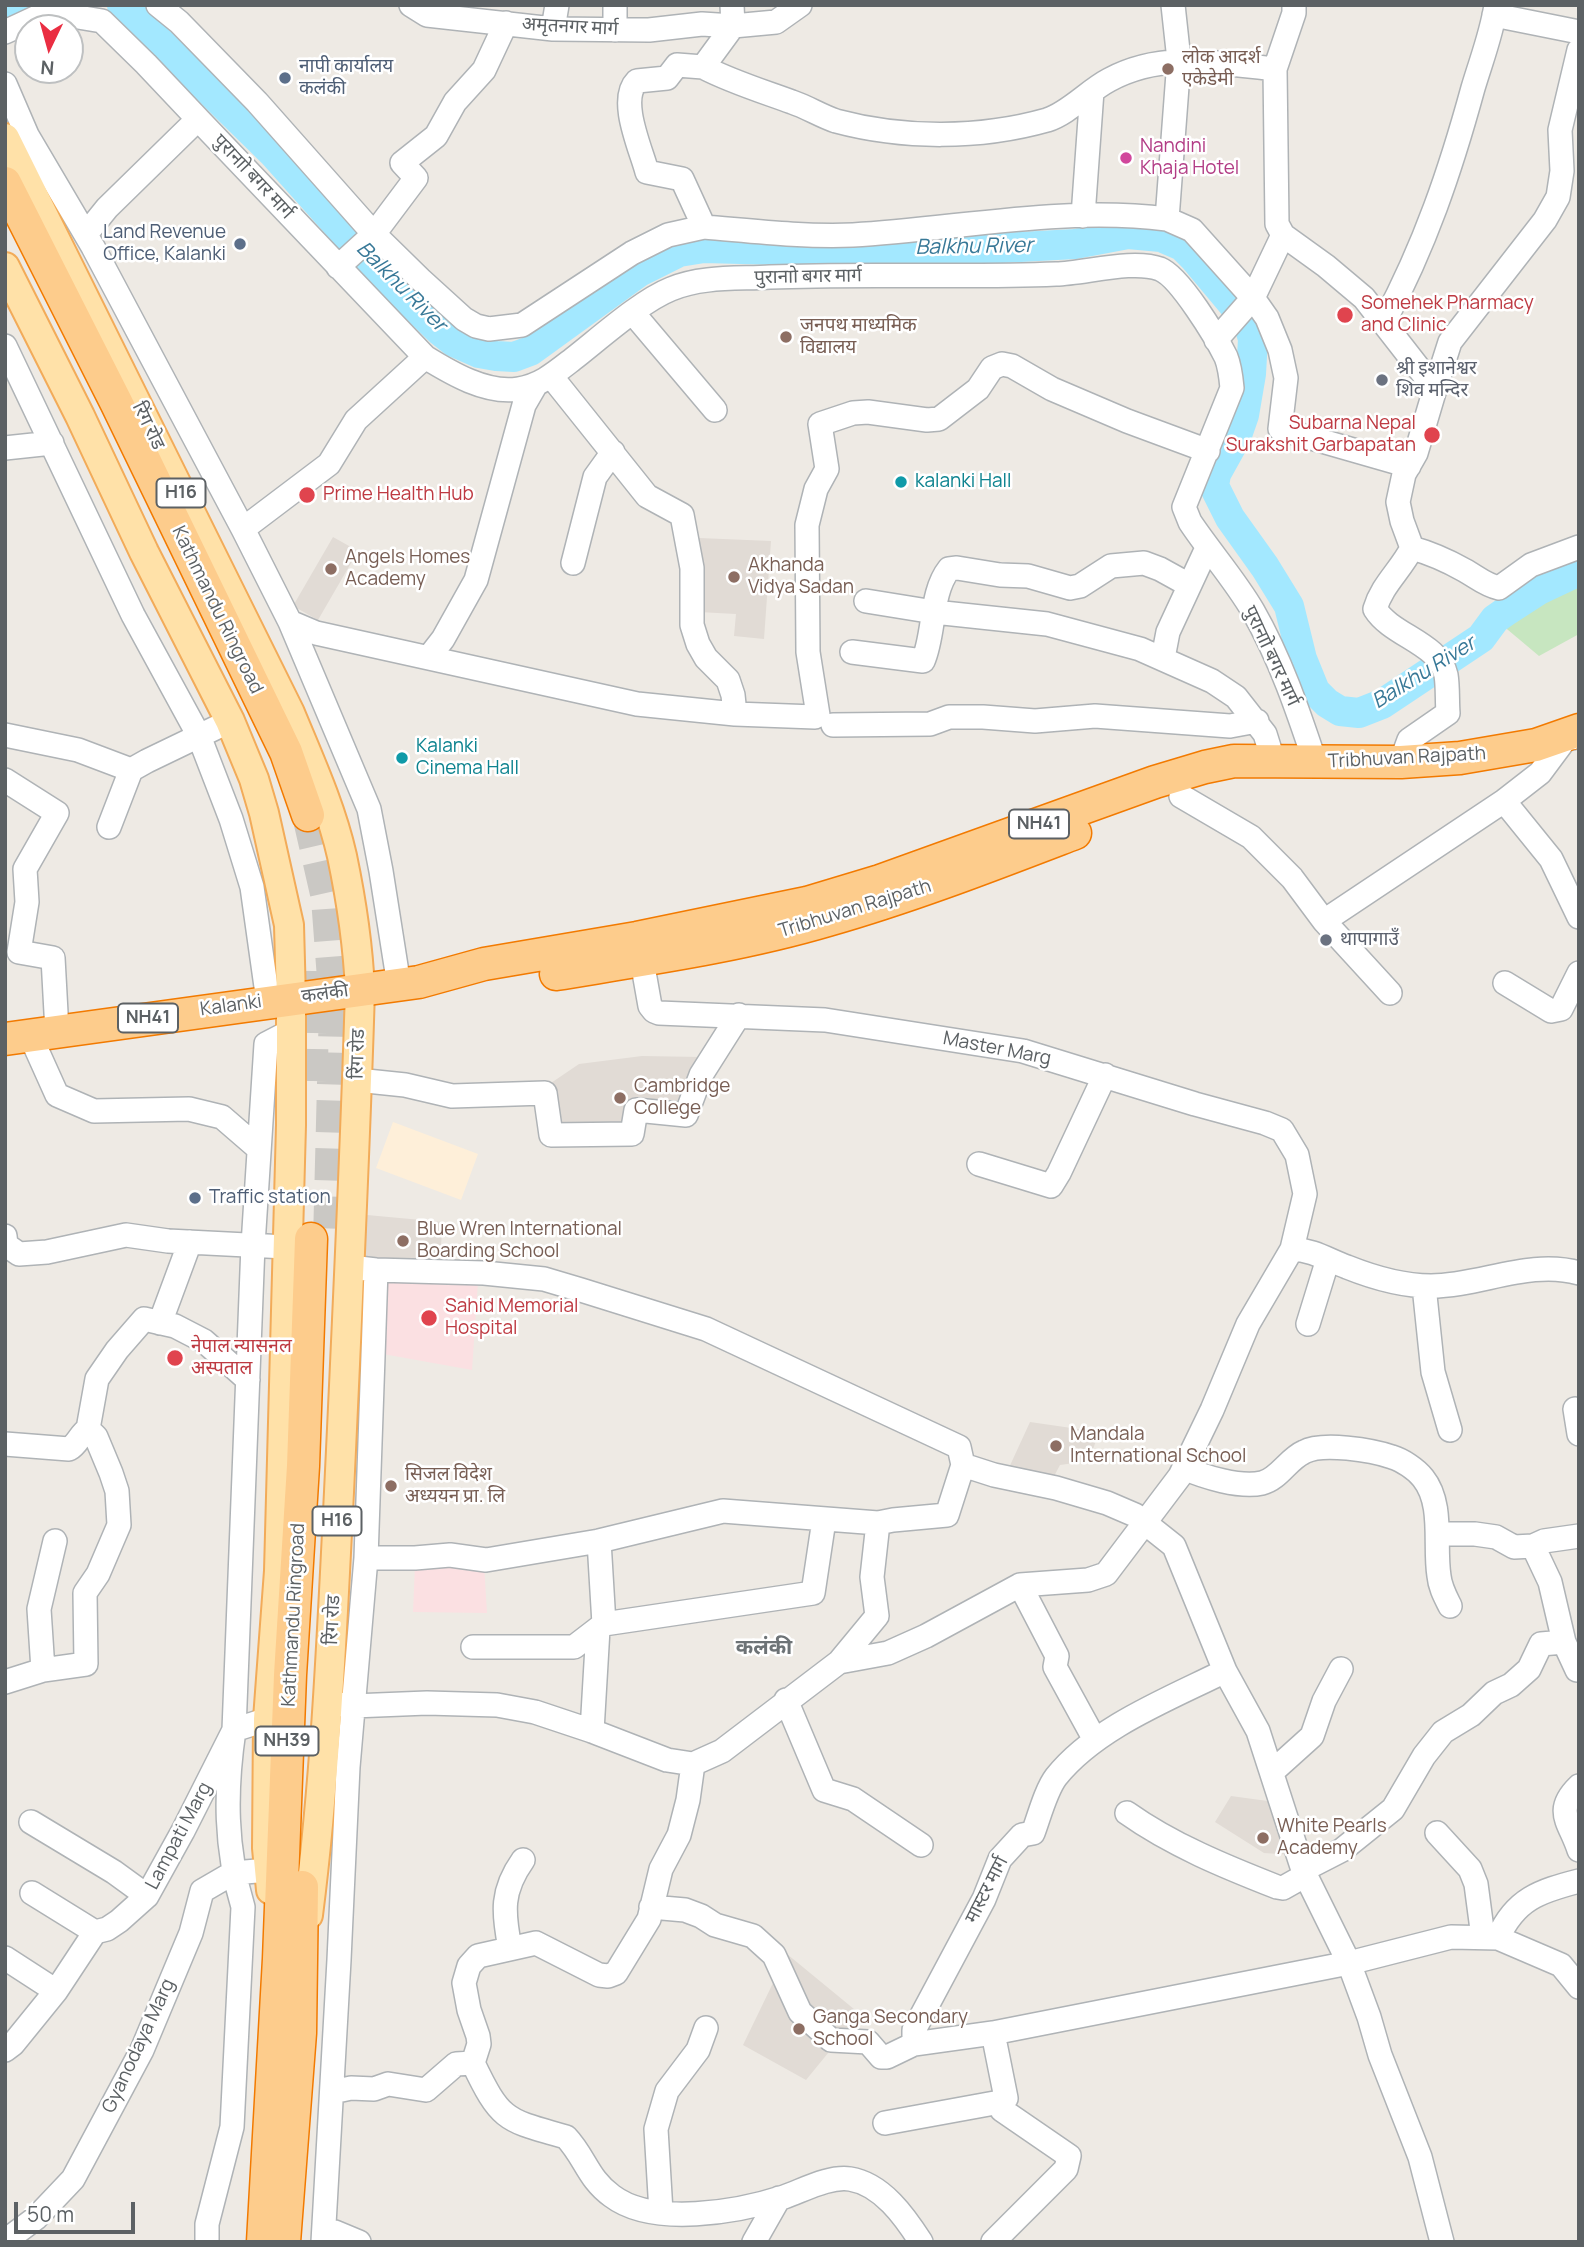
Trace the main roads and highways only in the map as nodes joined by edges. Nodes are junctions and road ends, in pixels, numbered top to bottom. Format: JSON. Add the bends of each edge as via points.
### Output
{"nodes":[{"id":1,"x":5,"y":138,"type":"edge"},
{"id":2,"x":5,"y":183,"type":"edge"},
{"id":3,"x":5,"y":224,"type":"edge"},
{"id":4,"x":5,"y":267,"type":"edge"},
{"id":5,"x":1575,"y":736,"type":"edge"},
{"id":6,"x":1274,"y":763,"type":"junction"},
{"id":7,"x":640,"y":949,"type":"junction"},
{"id":8,"x":359,"y":989,"type":"junction"},
{"id":9,"x":280,"y":1000,"type":"junction"},
{"id":10,"x":31,"y":1035,"type":"edge"},
{"id":11,"x":308,"y":1242,"type":"junction"},
{"id":12,"x":290,"y":1960,"type":"junction"},
{"id":13,"x":263,"y":2242,"type":"edge"},
{"id":14,"x":284,"y":2242,"type":"edge"}],
"edges":[{"from":1,"to":8,"type":"main road","name":"रिंग रोड","number":"H16","via":[[295,725],[341,855],[358,952]]},
{"from":2,"to":3,"type":"highway","name":"Kathmandu Ringroad","via":[[286,752],[299,817]]},
{"from":4,"to":9,"type":"main road","via":[[230,721],[254,779],[289,925]]},
{"from":5,"to":6,"type":"highway","name":"Tribhuvan Rajpath","number":"NH41","via":[[1460,758]]},
{"from":6,"to":7,"type":"highway","name":"Tribhuvan Rajpath","number":"NH41","via":[[1234,761],[1205,767],[880,881]]},
{"from":6,"to":7,"type":"highway","name":"Tribhuvan Rajpath","number":"NH41","via":[[827,921],[772,935]]},
{"from":7,"to":8,"type":"highway","name":"Tribhuvan Rajpath","number":"NH41","via":[[484,964],[409,983]]},
{"from":8,"to":9,"type":"highway","name":"कलंकी","number":"NH41"},
{"from":8,"to":12,"type":"main road","name":"रिंग रोड","number":"H16","via":[[363,1268],[341,1705],[317,1845]]},
{"from":9,"to":10,"type":"highway","name":"Kalanki","number":"NH41"},
{"from":9,"to":11,"type":"main road","via":[[291,1031],[291,1125]]},
{"from":11,"to":12,"type":"highway","name":"Kathmandu Ringroad","number":"NH39","via":[[318,1494]]},
{"from":11,"to":12,"type":"main road","via":[[268,1719],[269,1870]]},
{"from":12,"to":13,"type":"highway","name":"Kathmandu Ringroad","number":"NH39"},
{"from":12,"to":14,"type":"highway","name":"Kathmandu Ringroad","number":"NH39","via":[[293,2149]]}]}
